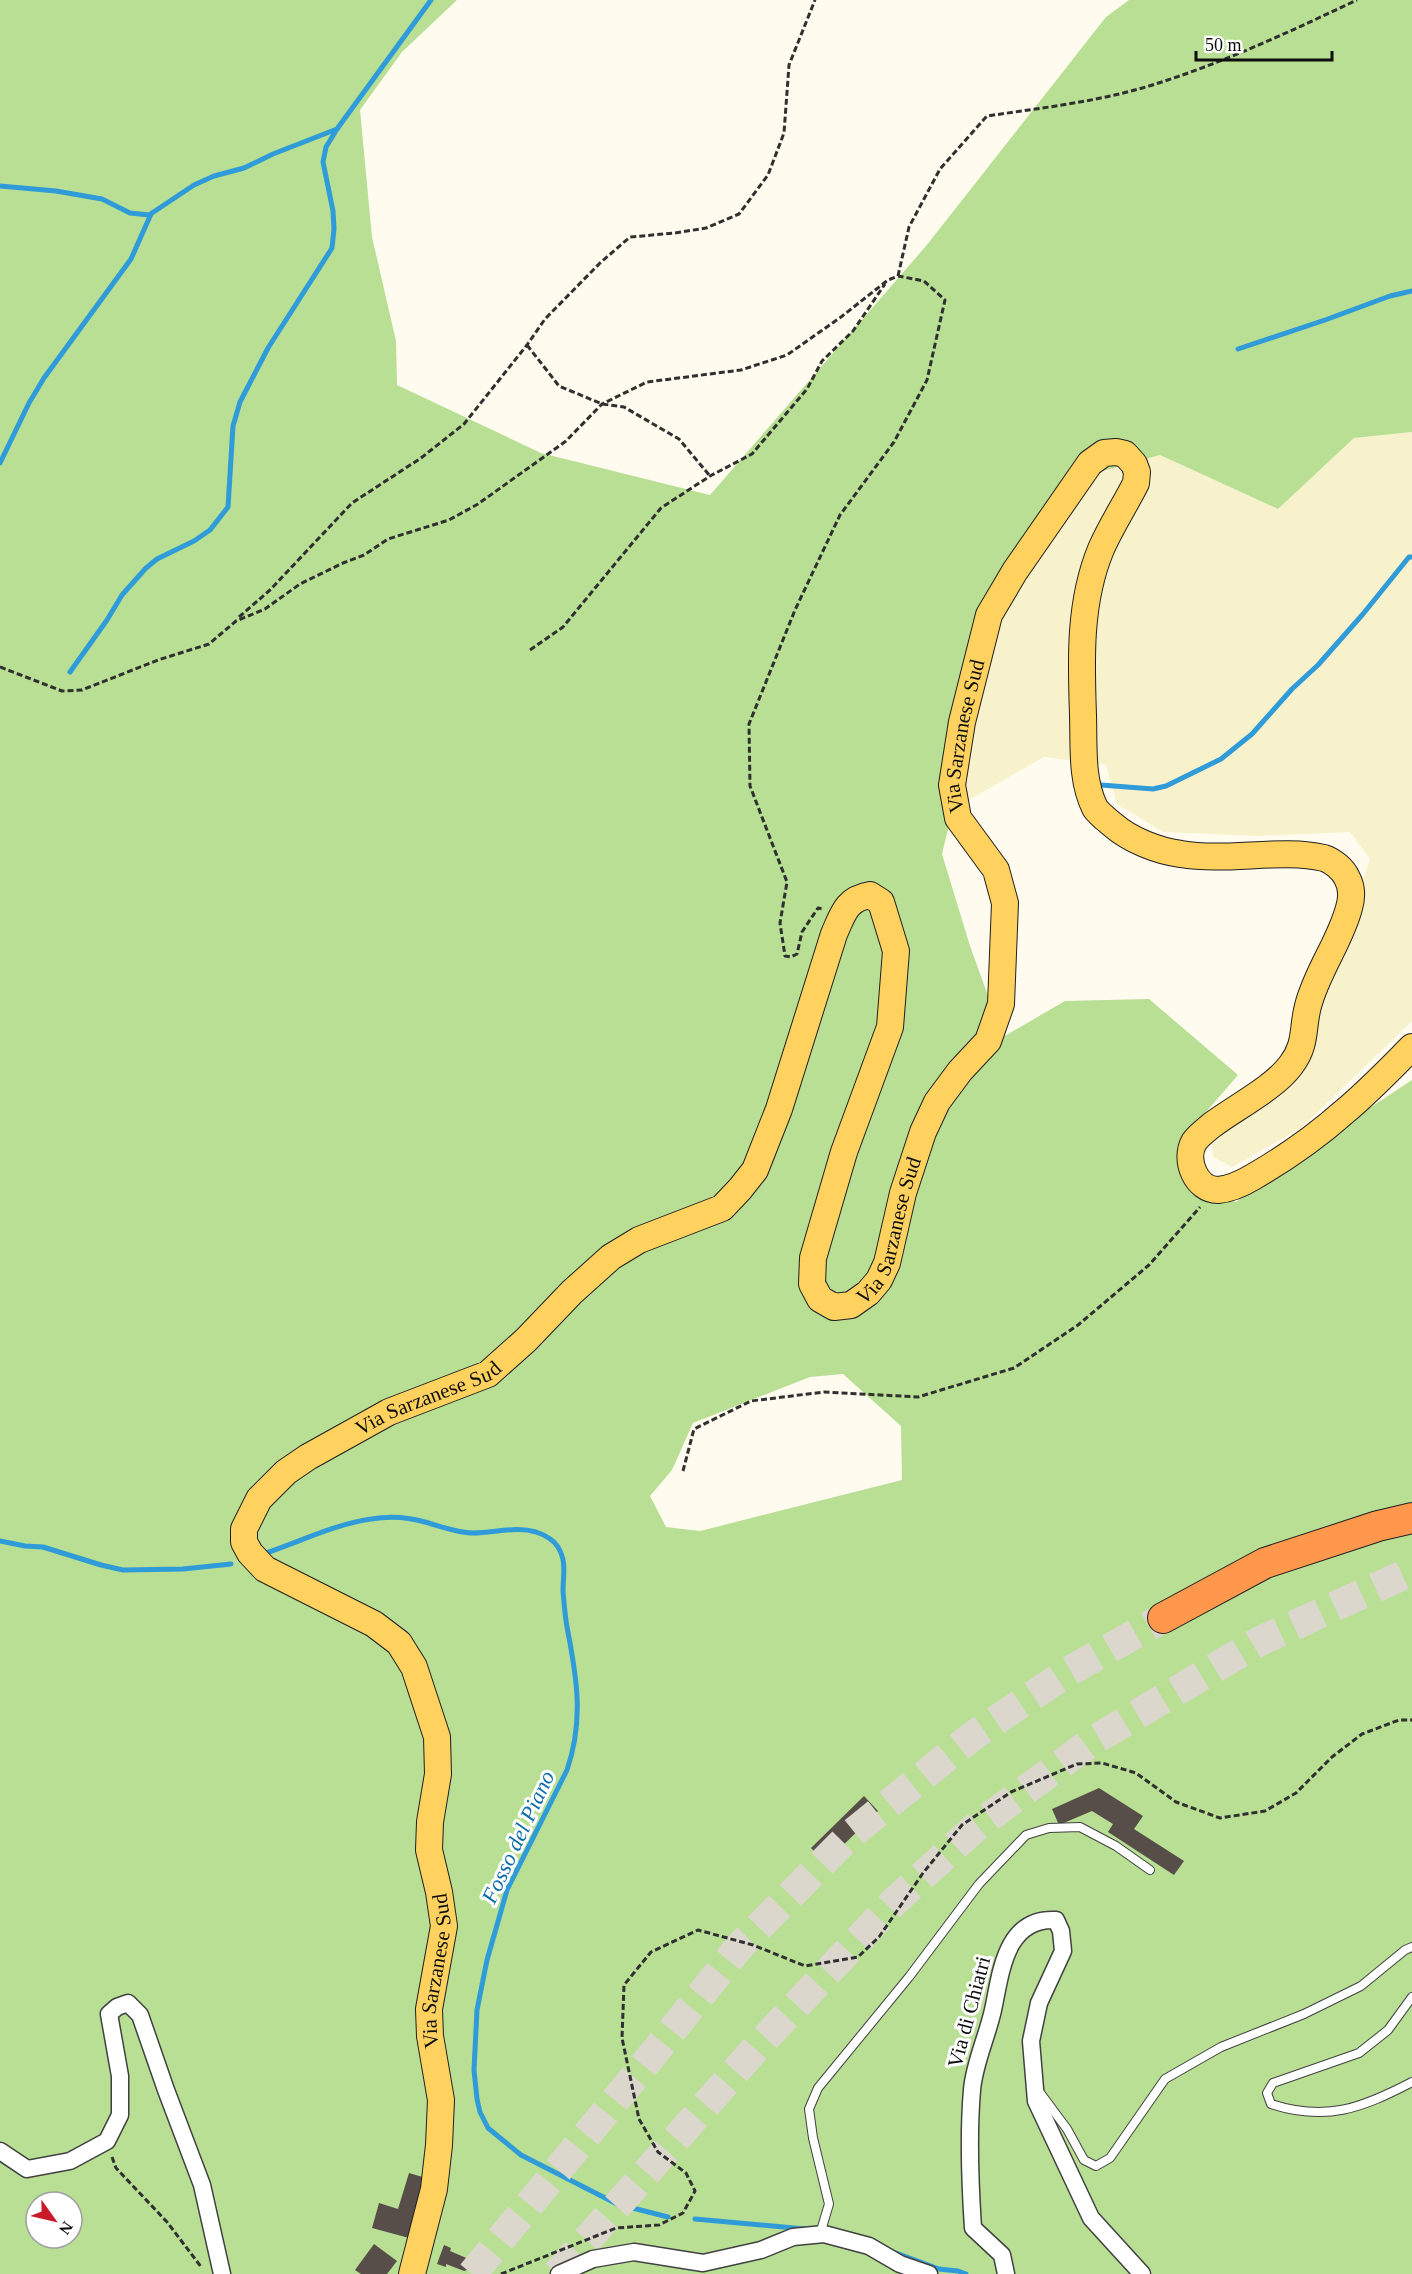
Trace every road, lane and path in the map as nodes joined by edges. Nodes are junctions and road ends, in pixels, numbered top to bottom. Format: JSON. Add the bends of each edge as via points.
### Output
{"nodes":[{"id":1,"x":815,"y":0,"type":"edge"},
{"id":2,"x":1357,"y":0,"type":"edge"},
{"id":3,"x":898,"y":276,"type":"junction"},
{"id":4,"x":888,"y":280,"type":"junction"},
{"id":5,"x":527,"y":345,"type":"junction"},
{"id":6,"x":602,"y":404,"type":"junction"},
{"id":7,"x":710,"y":476,"type":"junction"},
{"id":8,"x":236,"y":621,"type":"junction"},
{"id":9,"x":530,"y":650,"type":"dead end"},
{"id":10,"x":0,"y":667,"type":"edge"},
{"id":11,"x":839,"y":923,"type":"junction"},
{"id":12,"x":1412,"y":1047,"type":"edge"},
{"id":13,"x":1215,"y":1190,"type":"junction"},
{"id":14,"x":683,"y":1471,"type":"dead end"},
{"id":15,"x":1412,"y":1518,"type":"edge"},
{"id":16,"x":1162,"y":1618,"type":"tunnel mouth"},
{"id":17,"x":1412,"y":1720,"type":"edge"},
{"id":18,"x":1150,"y":1870,"type":"dead end"},
{"id":19,"x":1412,"y":1947,"type":"edge"},
{"id":20,"x":1412,"y":1997,"type":"edge"},
{"id":21,"x":1412,"y":2082,"type":"edge"},
{"id":22,"x":1034,"y":2084,"type":"junction"},
{"id":23,"x":107,"y":2142,"type":"junction"},
{"id":24,"x":0,"y":2151,"type":"edge"},
{"id":25,"x":820,"y":2234,"type":"junction"},
{"id":26,"x":205,"y":2274,"type":"edge"},
{"id":27,"x":222,"y":2274,"type":"edge"},
{"id":28,"x":412,"y":2274,"type":"edge"},
{"id":29,"x":501,"y":2274,"type":"edge"},
{"id":30,"x":559,"y":2274,"type":"edge"},
{"id":31,"x":929,"y":2274,"type":"edge"},
{"id":32,"x":1006,"y":2274,"type":"edge"},
{"id":33,"x":1142,"y":2274,"type":"edge"}],
"edges":[{"from":1,"to":5,"type":"path","via":[[789,65],[784,133],[768,175],[739,213],[706,228],[630,237],[545,319]]},
{"from":2,"to":3,"type":"path","via":[[1265,44],[1149,86],[1067,105],[987,116],[940,170],[909,227]]},
{"from":3,"to":4,"type":"path"},
{"from":3,"to":11,"type":"path","via":[[924,281],[945,300],[927,380],[894,442],[840,515],[795,610],[749,724],[750,786],[787,882],[780,924],[785,956],[797,954],[802,932],[818,908],[827,910]]},
{"from":4,"to":6,"type":"path","via":[[788,355],[741,370],[647,382]]},
{"from":4,"to":7,"type":"path","via":[[853,331],[822,361],[807,389],[752,454]]},
{"from":5,"to":6,"type":"path","via":[[559,386]]},
{"from":5,"to":8,"type":"path","via":[[464,424],[352,503]]},
{"from":6,"to":7,"type":"path","via":[[624,407],[679,440]]},
{"from":6,"to":8,"type":"path","via":[[566,441],[478,504],[449,520],[388,539],[364,555],[300,584],[266,609]]},
{"from":7,"to":9,"type":"path","via":[[661,508],[563,627]]},
{"from":8,"to":10,"type":"path","via":[[209,644],[82,690],[62,691]]},
{"from":11,"to":13,"type":"main road","name":"Via Sarzanese Sud","via":[[845,908],[857,897],[870,895],[881,902],[896,951],[890,1027],[844,1152],[813,1258],[812,1284],[820,1299],[834,1307],[851,1305],[879,1280],[923,1132],[937,1102],[988,1041],[1001,1004],[1005,903],[996,870],[958,818],[952,785],[962,722],[989,615],[1090,463],[1104,453],[1125,454],[1134,464],[1136,483],[1100,550],[1088,590],[1083,634],[1086,779],[1096,810],[1123,834],[1179,854],[1326,858],[1347,876],[1352,893],[1344,925],[1307,1008],[1304,1042],[1291,1066],[1194,1142],[1191,1165],[1196,1177]]},
{"from":11,"to":28,"type":"main road","name":"Via Sarzanese Sud","via":[[779,1109],[755,1170],[722,1208],[639,1240],[611,1257],[488,1374],[389,1412],[308,1457],[259,1499],[244,1529],[247,1548],[265,1569],[374,1624],[399,1643],[414,1666],[437,1737],[438,1774],[429,1850],[444,1926],[429,2009],[441,2100],[439,2145],[434,2189]]},
{"from":12,"to":13,"type":"main road","via":[[1344,1112],[1297,1148],[1250,1179]]},
{"from":13,"to":14,"type":"path","via":[[1149,1265],[1078,1324],[1014,1368],[918,1397],[824,1392],[751,1401],[694,1429]]},
{"from":15,"to":16,"type":"highway","via":[[1265,1563]]},
{"from":17,"to":29,"type":"path","via":[[1399,1720],[1362,1734],[1296,1793],[1265,1811],[1220,1818],[1176,1802],[1136,1773],[1102,1763],[1077,1764],[1011,1792],[962,1825],[879,1937],[858,1957],[805,1966],[753,1945],[698,1930],[651,1952],[624,1985],[622,2038],[639,2120],[658,2152],[686,2173],[694,2191],[683,2213],[659,2225],[616,2228]]},
{"from":18,"to":25,"type":"lane","via":[[1080,1827],[1049,1828],[1026,1835],[979,1884],[818,2088],[809,2109],[829,2204]]},
{"from":19,"to":22,"type":"lane","via":[[1361,1986],[1221,2047],[1165,2079],[1110,2158],[1096,2166],[1084,2160]]},
{"from":20,"to":21,"type":"lane","via":[[1388,2030],[1359,2053],[1273,2083],[1267,2093],[1271,2104],[1324,2114],[1361,2106]]},
{"from":22,"to":32,"type":"street","name":"Via di Chiatri","via":[[1031,2041],[1040,2003],[1063,1951],[1056,1920],[1041,1919],[1017,1934],[1002,1964],[972,2088],[973,2228],[1002,2255]]},
{"from":22,"to":33,"type":"street","name":"Via di Chiatri","via":[[1036,2101],[1091,2218]]},
{"from":23,"to":24,"type":"street","via":[[70,2161],[27,2169]]},
{"from":23,"to":26,"type":"path","via":[[116,2168],[166,2222]]},
{"from":23,"to":27,"type":"street","via":[[120,2115],[120,2076],[109,2014],[128,2003],[140,2015],[202,2185]]},
{"from":25,"to":30,"type":"street","via":[[793,2237],[761,2250],[703,2264],[634,2252],[593,2259]]},
{"from":25,"to":31,"type":"street","via":[[869,2246],[900,2264]]}]}
